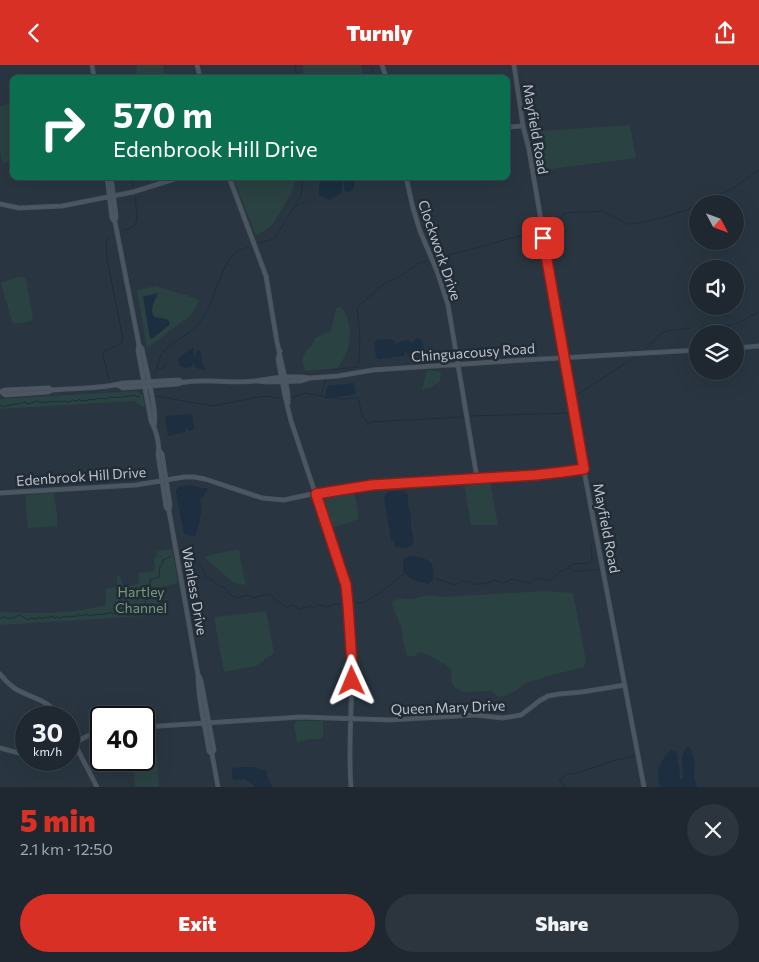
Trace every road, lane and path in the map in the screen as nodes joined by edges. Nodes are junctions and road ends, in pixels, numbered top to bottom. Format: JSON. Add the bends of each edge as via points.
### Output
{"nodes":[{"id":1,"x":514,"y":65,"type":"edge"},
{"id":2,"x":523,"y":126,"type":"junction"},
{"id":3,"x":510,"y":127,"type":"edge"},
{"id":4,"x":108,"y":180,"type":"edge"},
{"id":5,"x":111,"y":180,"type":"edge"},
{"id":6,"x":172,"y":180,"type":"edge"},
{"id":7,"x":230,"y":180,"type":"edge"},
{"id":8,"x":407,"y":180,"type":"edge"},
{"id":9,"x":111,"y":197,"type":"junction"},
{"id":10,"x":0,"y":204,"type":"edge"},
{"id":11,"x":759,"y":346,"type":"edge"},
{"id":12,"x":744,"y":347,"type":"edge"},
{"id":13,"x":689,"y":350,"type":"edge"},
{"id":14,"x":564,"y":357,"type":"junction"},
{"id":15,"x":458,"y":364,"type":"junction"},
{"id":16,"x":284,"y":379,"type":"junction"},
{"id":17,"x":147,"y":384,"type":"junction"},
{"id":18,"x":1,"y":392,"type":"edge"},
{"id":19,"x":584,"y":469,"type":"junction"},
{"id":20,"x":477,"y":478,"type":"junction"},
{"id":21,"x":165,"y":480,"type":"junction"},
{"id":22,"x":0,"y":493,"type":"edge"},
{"id":23,"x":316,"y":494,"type":"junction"},
{"id":24,"x":0,"y":674,"type":"edge"},
{"id":25,"x":626,"y":685,"type":"junction"},
{"id":26,"x":49,"y":706,"type":"edge"},
{"id":27,"x":350,"y":719,"type":"junction"},
{"id":28,"x":207,"y":723,"type":"junction"},
{"id":29,"x":155,"y":726,"type":"edge"},
{"id":30,"x":0,"y":749,"type":"edge"},
{"id":31,"x":15,"y":752,"type":"edge"},
{"id":32,"x":80,"y":754,"type":"edge"},
{"id":33,"x":97,"y":787,"type":"edge"},
{"id":34,"x":218,"y":787,"type":"edge"},
{"id":35,"x":351,"y":787,"type":"edge"},
{"id":36,"x":644,"y":787,"type":"edge"}],
"edges":[{"from":1,"to":2,"type":"street","name":"Mayfield Road"},
{"from":2,"to":3,"type":"street"},
{"from":2,"to":14,"type":"street","name":"Mayfield Road"},
{"from":4,"to":9,"type":"street","name":"Wanless Drive"},
{"from":5,"to":9,"type":"street","name":"Wanless Drive"},
{"from":6,"to":9,"type":"street"},
{"from":7,"to":16,"type":"street","via":[[266,276]]},
{"from":8,"to":15,"type":"street","name":"Clockwork Drive","via":[[420,231],[446,296]]},
{"from":9,"to":10,"type":"street","via":[[62,206],[14,208]]},
{"from":9,"to":17,"type":"street","name":"Wanless Drive"},
{"from":11,"to":12,"type":"street"},
{"from":13,"to":14,"type":"street","name":"Chinguacousy Road"},
{"from":14,"to":15,"type":"street","name":"Chinguacousy Road"},
{"from":14,"to":19,"type":"street","name":"Mayfield Road"},
{"from":15,"to":16,"type":"street","name":"Chinguacousy Road","via":[[373,370],[301,381]]},
{"from":15,"to":20,"type":"street","name":"Clockwork Drive"},
{"from":16,"to":17,"type":"street","name":"Chinguacousy Road","via":[[266,382],[179,380]]},
{"from":16,"to":23,"type":"street","via":[[284,396]]},
{"from":17,"to":18,"type":"street","name":"Chinguacousy Road"},
{"from":17,"to":21,"type":"street","name":"Wanless Drive"},
{"from":19,"to":20,"type":"street","name":"Edenbrook Hill Drive"},
{"from":19,"to":25,"type":"street","name":"Mayfield Road"},
{"from":20,"to":23,"type":"street","name":"Edenbrook Hill Drive","via":[[372,485]]},
{"from":21,"to":22,"type":"street","name":"Edenbrook Hill Drive","via":[[136,485]]},
{"from":21,"to":23,"type":"street","name":"Edenbrook Hill Drive","via":[[201,478],[271,500]]},
{"from":21,"to":28,"type":"street","name":"Wanless Drive","via":[[166,507],[198,675],[202,681]]},
{"from":23,"to":27,"type":"street","via":[[346,585],[352,664]]},
{"from":24,"to":26,"type":"street","via":[[14,687]]},
{"from":25,"to":27,"type":"street","name":"Queen Mary Drive","via":[[548,696],[521,715]]},
{"from":25,"to":36,"type":"street","name":"Mayfield Road"},
{"from":27,"to":28,"type":"street","name":"Queen Mary Drive","via":[[301,717]]},
{"from":27,"to":35,"type":"street"},
{"from":28,"to":29,"type":"street","name":"Queen Mary Drive"},
{"from":28,"to":34,"type":"street","name":"Wanless Drive"},
{"from":30,"to":31,"type":"street"},
{"from":32,"to":33,"type":"street"}]}
